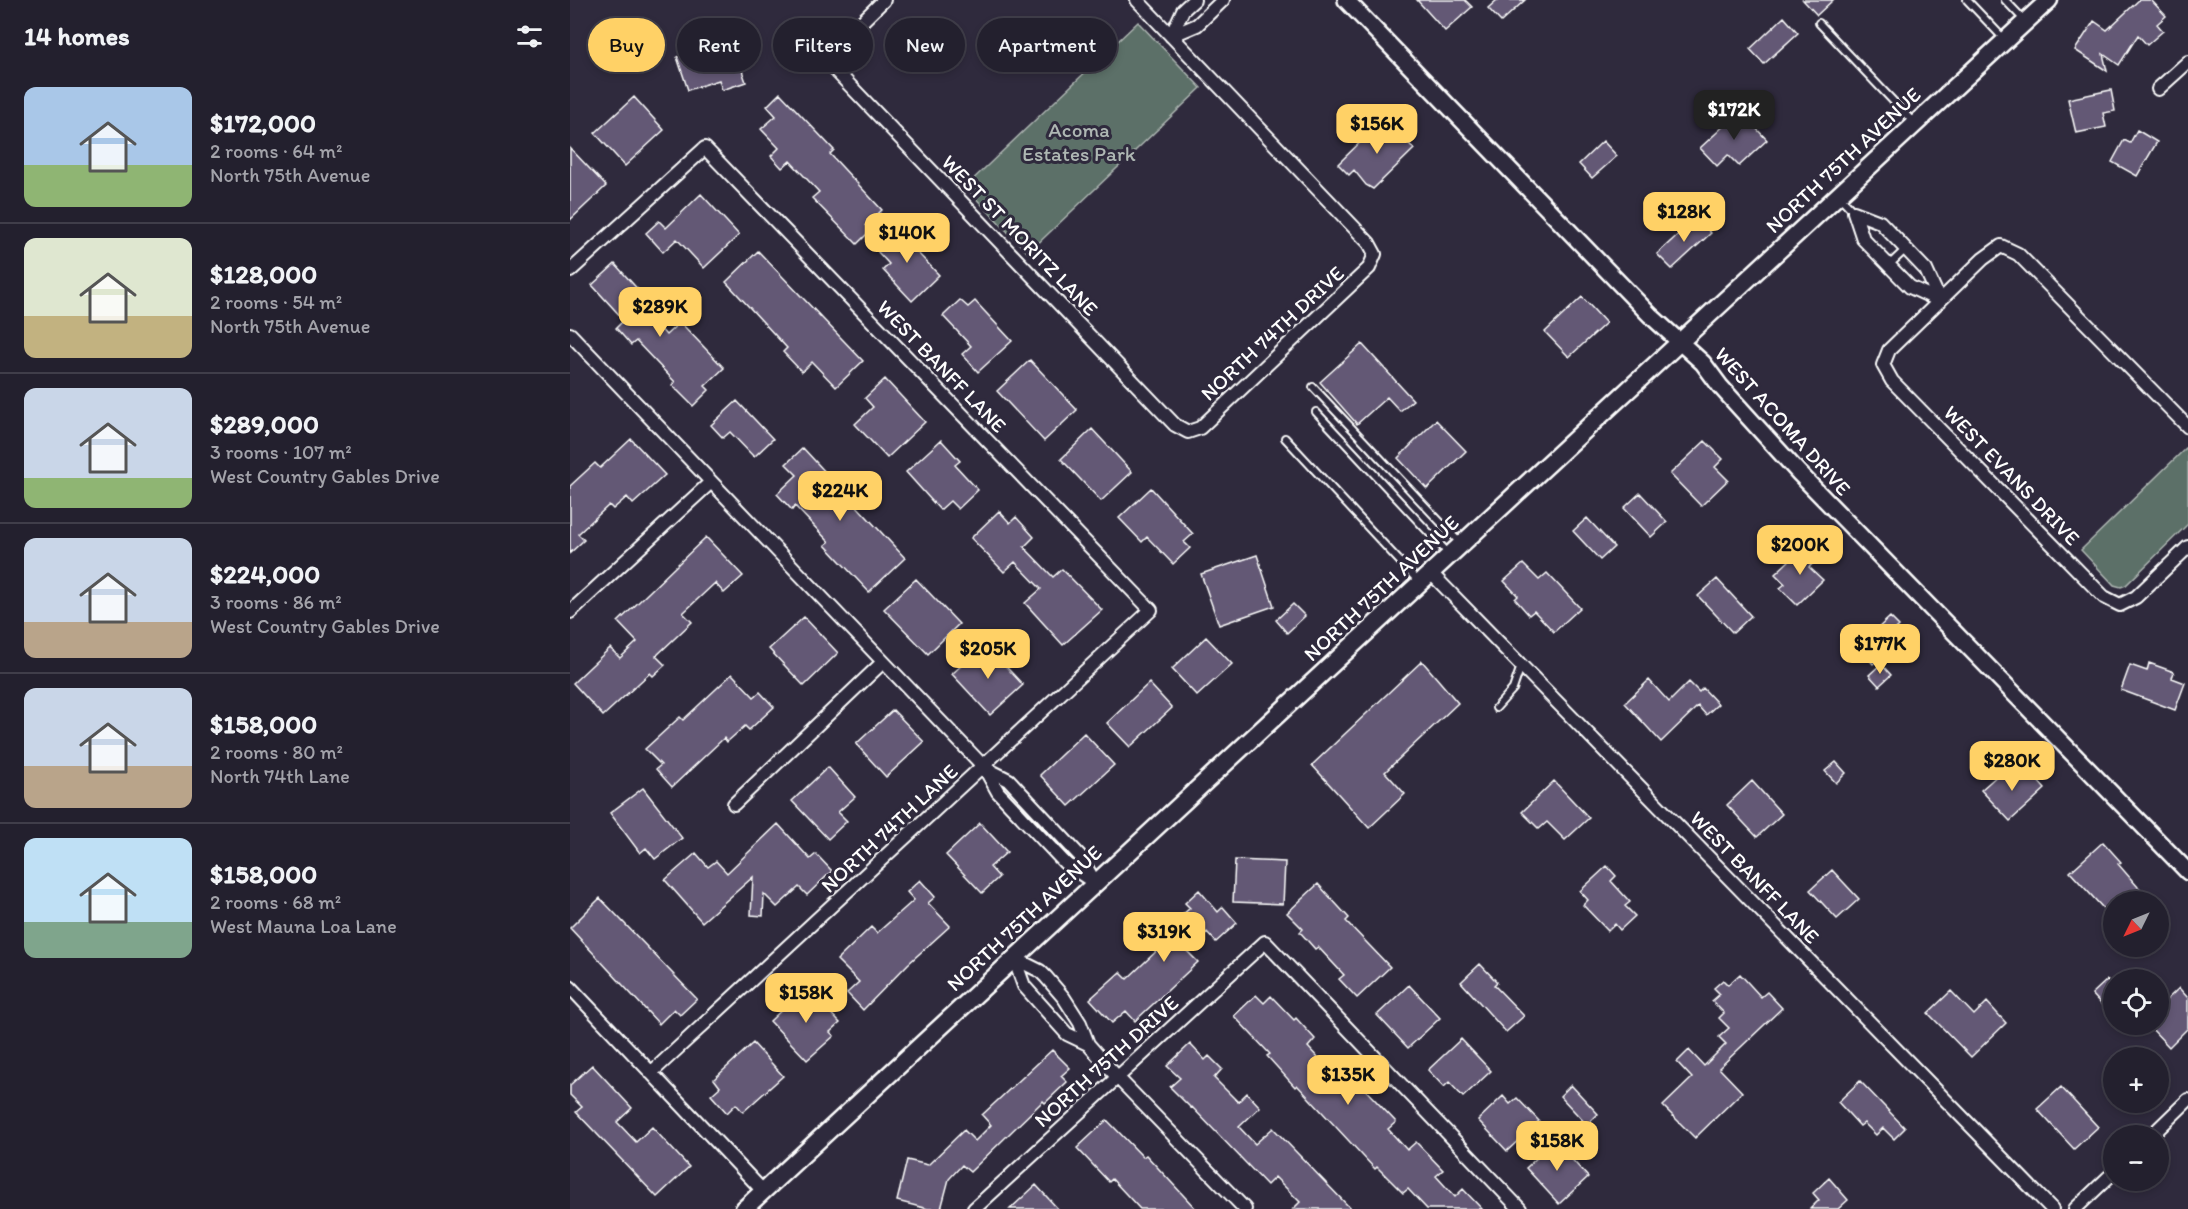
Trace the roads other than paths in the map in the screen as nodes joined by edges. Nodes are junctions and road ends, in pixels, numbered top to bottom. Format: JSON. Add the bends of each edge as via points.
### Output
{"nodes":[{"id":1,"x":884,"y":0,"type":"edge"},
{"id":2,"x":1137,"y":0,"type":"edge"},
{"id":3,"x":1194,"y":0,"type":"edge"},
{"id":4,"x":1223,"y":0,"type":"edge"},
{"id":5,"x":1346,"y":0,"type":"edge"},
{"id":6,"x":1967,"y":0,"type":"edge"},
{"id":7,"x":2005,"y":0,"type":"edge"},
{"id":8,"x":2049,"y":0,"type":"edge"},
{"id":9,"x":2026,"y":22,"type":"junction"},
{"id":10,"x":1819,"y":23,"type":"dead end"},
{"id":11,"x":1171,"y":36,"type":"junction"},
{"id":12,"x":2006,"y":40,"type":"junction"},
{"id":13,"x":2188,"y":62,"type":"edge"},
{"id":14,"x":2158,"y":89,"type":"dead end"},
{"id":15,"x":1915,"y":124,"type":"junction"},
{"id":16,"x":1838,"y":195,"type":"junction"},
{"id":17,"x":1854,"y":212,"type":"junction"},
{"id":18,"x":1906,"y":249,"type":"junction"},
{"id":19,"x":1889,"y":265,"type":"junction"},
{"id":20,"x":570,"y":271,"type":"edge"},
{"id":21,"x":1940,"y":301,"type":"junction"},
{"id":22,"x":570,"y":334,"type":"edge"},
{"id":23,"x":1680,"y":342,"type":"junction"},
{"id":24,"x":1313,"y":387,"type":"dead end"},
{"id":25,"x":1316,"y":412,"type":"dead end"},
{"id":26,"x":2188,"y":427,"type":"edge"},
{"id":27,"x":1188,"y":432,"type":"joint"},
{"id":28,"x":1285,"y":438,"type":"dead end"},
{"id":29,"x":711,"y":482,"type":"junction"},
{"id":30,"x":2188,"y":547,"type":"edge"},
{"id":31,"x":1455,"y":549,"type":"junction"},
{"id":32,"x":1425,"y":577,"type":"junction"},
{"id":33,"x":1151,"y":610,"type":"joint"},
{"id":34,"x":570,"y":612,"type":"edge"},
{"id":35,"x":883,"y":662,"type":"junction"},
{"id":36,"x":1521,"y":666,"type":"junction"},
{"id":37,"x":1497,"y":708,"type":"dead end"},
{"id":38,"x":984,"y":767,"type":"junction"},
{"id":39,"x":734,"y":804,"type":"dead end"},
{"id":40,"x":2188,"y":872,"type":"edge"},
{"id":41,"x":1095,"y":883,"type":"junction"},
{"id":42,"x":1014,"y":958,"type":"junction"},
{"id":43,"x":570,"y":987,"type":"edge"},
{"id":44,"x":1088,"y":1044,"type":"junction"},
{"id":45,"x":651,"y":1073,"type":"junction"},
{"id":46,"x":1118,"y":1078,"type":"junction"},
{"id":47,"x":2188,"y":1100,"type":"edge"},
{"id":48,"x":2162,"y":1125,"type":"edge"},
{"id":49,"x":2103,"y":1182,"type":"edge"},
{"id":50,"x":763,"y":1191,"type":"junction"},
{"id":51,"x":744,"y":1209,"type":"edge"},
{"id":52,"x":974,"y":1209,"type":"edge"},
{"id":53,"x":1245,"y":1209,"type":"edge"},
{"id":54,"x":1520,"y":1209,"type":"edge"},
{"id":55,"x":2052,"y":1209,"type":"edge"},
{"id":56,"x":2074,"y":1209,"type":"edge"}],
"edges":[{"from":1,"to":27,"type":"street","name":"WEST ST MORITZ LANE","via":[[838,45],[830,58],[837,72],[1175,425]]},
{"from":2,"to":11,"type":"street"},
{"from":3,"to":11,"type":"street","via":[[1183,10]]},
{"from":4,"to":11,"type":"street","via":[[1197,25]]},
{"from":5,"to":23,"type":"street","name":"WEST ACOMA DRIVE"},
{"from":6,"to":12,"type":"lane"},
{"from":7,"to":9,"type":"lane"},
{"from":8,"to":9,"type":"main road","name":"NORTH 75TH AVENUE"},
{"from":9,"to":12,"type":"main road","name":"NORTH 75TH AVENUE"},
{"from":10,"to":15,"type":"lane"},
{"from":11,"to":27,"type":"street","name":"NORTH 74TH DRIVE","via":[[1369,243],[1375,254],[1369,268],[1200,428]]},
{"from":12,"to":15,"type":"main road","name":"NORTH 75TH AVENUE"},
{"from":13,"to":14,"type":"street"},
{"from":15,"to":16,"type":"main road","name":"NORTH 75TH AVENUE"},
{"from":16,"to":17,"type":"lane"},
{"from":16,"to":23,"type":"main road","name":"NORTH 75TH AVENUE"},
{"from":17,"to":18,"type":"street","via":[[1880,222]]},
{"from":17,"to":19,"type":"street","via":[[1863,239]]},
{"from":18,"to":19,"type":"lane"},
{"from":18,"to":21,"type":"street","via":[[1926,270]]},
{"from":19,"to":21,"type":"street","via":[[1910,286]]},
{"from":20,"to":33,"type":"street","name":"WEST BANFF LANE","via":[[705,148]]},
{"from":21,"to":26,"type":"street","via":[[2001,246],[2018,254]]},
{"from":21,"to":30,"type":"street","name":"WEST EVANS DRIVE","via":[[1889,350],[1883,365],[1892,381],[2104,597],[2120,605],[2136,597]]},
{"from":22,"to":29,"type":"street"},
{"from":23,"to":31,"type":"main road","name":"NORTH 75TH AVENUE"},
{"from":23,"to":40,"type":"street","name":"WEST ACOMA DRIVE","via":[[1799,472]]},
{"from":24,"to":31,"type":"lane"},
{"from":25,"to":31,"type":"lane"},
{"from":28,"to":32,"type":"lane"},
{"from":29,"to":34,"type":"street"},
{"from":29,"to":35,"type":"street"},
{"from":31,"to":32,"type":"main road","name":"NORTH 75TH AVENUE"},
{"from":32,"to":36,"type":"street","name":"WEST BANFF LANE"},
{"from":32,"to":41,"type":"main road","name":"NORTH 75TH AVENUE"},
{"from":33,"to":38,"type":"street","name":"NORTH 74TH LANE"},
{"from":35,"to":38,"type":"street"},
{"from":35,"to":39,"type":"street"},
{"from":36,"to":37,"type":"lane","via":[[1513,689]]},
{"from":36,"to":55,"type":"street","name":"WEST BANFF LANE"},
{"from":38,"to":41,"type":"street","via":[[999,792],[1065,863]]},
{"from":38,"to":45,"type":"street","name":"NORTH 74TH LANE"},
{"from":41,"to":42,"type":"main road","name":"NORTH 75TH AVENUE"},
{"from":42,"to":44,"type":"street","via":[[1040,971],[1064,998]]},
{"from":42,"to":44,"type":"street","via":[[1023,986],[1067,1034]]},
{"from":42,"to":50,"type":"main road","name":"NORTH 75TH AVENUE"},
{"from":43,"to":45,"type":"street"},
{"from":44,"to":46,"type":"street"},
{"from":45,"to":50,"type":"street"},
{"from":46,"to":52,"type":"street","name":"NORTH 75TH DRIVE"},
{"from":46,"to":53,"type":"street"},
{"from":46,"to":54,"type":"street","name":"NORTH 75TH DRIVE","via":[[1265,942]]},
{"from":47,"to":48,"type":"street"},
{"from":49,"to":56,"type":"street"},
{"from":50,"to":51,"type":"main road","name":"NORTH 75TH AVENUE"}]}
